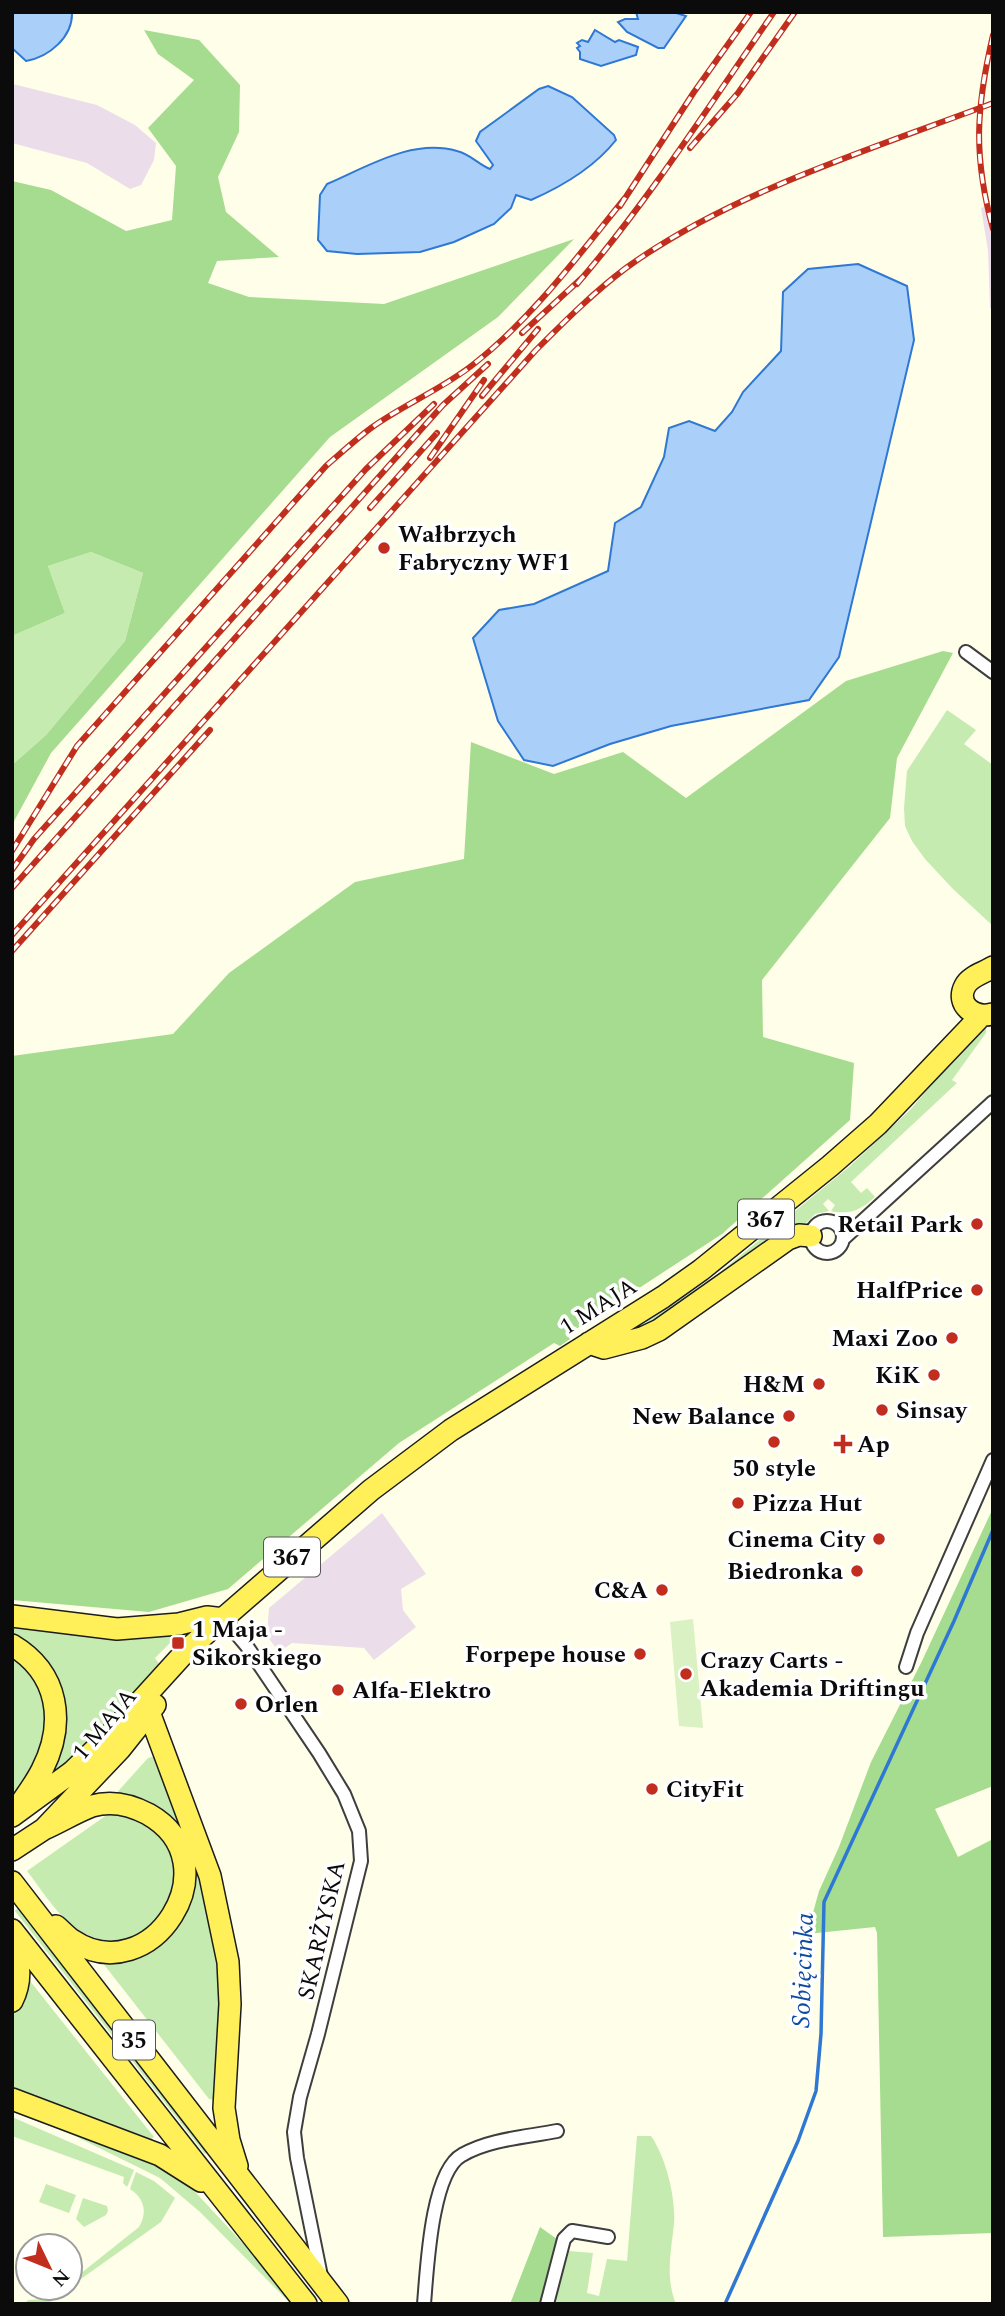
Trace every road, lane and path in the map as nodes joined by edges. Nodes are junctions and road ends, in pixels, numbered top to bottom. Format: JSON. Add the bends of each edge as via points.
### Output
{"nodes":[{"id":1,"x":966,"y":652,"type":"dead end"},
{"id":2,"x":993,"y":672,"type":"edge"},
{"id":3,"x":988,"y":973,"type":"edge"},
{"id":4,"x":984,"y":1014,"type":"edge"},
{"id":5,"x":993,"y":1102,"type":"edge"},
{"id":6,"x":867,"y":1215,"type":"junction"},
{"id":7,"x":836,"y":1223,"type":"junction"},
{"id":8,"x":811,"y":1236,"type":"junction"},
{"id":9,"x":843,"y":1239,"type":"junction"},
{"id":10,"x":589,"y":1343,"type":"junction"},
{"id":11,"x":993,"y":1460,"type":"edge"},
{"id":12,"x":12,"y":1616,"type":"edge"},
{"id":13,"x":224,"y":1619,"type":"junction"},
{"id":14,"x":12,"y":1645,"type":"edge"},
{"id":15,"x":906,"y":1667,"type":"dead end"},
{"id":16,"x":149,"y":1712,"type":"junction"},
{"id":17,"x":13,"y":1815,"type":"edge"},
{"id":18,"x":44,"y":1829,"type":"junction"},
{"id":19,"x":12,"y":1850,"type":"edge"},
{"id":20,"x":19,"y":1891,"type":"edge"},
{"id":21,"x":12,"y":1930,"type":"edge"},
{"id":22,"x":12,"y":1943,"type":"edge"},
{"id":23,"x":12,"y":2001,"type":"edge"},
{"id":24,"x":12,"y":2099,"type":"edge"},
{"id":25,"x":557,"y":2131,"type":"dead end"},
{"id":26,"x":225,"y":2158,"type":"junction"},
{"id":27,"x":242,"y":2181,"type":"junction"},
{"id":28,"x":209,"y":2182,"type":"junction"},
{"id":29,"x":608,"y":2237,"type":"dead end"},
{"id":30,"x":323,"y":2284,"type":"junction"},
{"id":31,"x":306,"y":2304,"type":"edge"},
{"id":32,"x":338,"y":2304,"type":"edge"},
{"id":33,"x":424,"y":2304,"type":"edge"},
{"id":34,"x":547,"y":2304,"type":"edge"}],
"edges":[{"from":1,"to":2,"type":"street"},
{"from":3,"to":4,"type":"main road","number":"367","via":[[969,981],[963,991],[964,1003]]},
{"from":4,"to":10,"type":"main road","name":"1 MAJA","number":"367","via":[[878,1124],[755,1227],[663,1297]]},
{"from":5,"to":6,"type":"street"},
{"from":6,"to":7,"type":"street"},
{"from":6,"to":9,"type":"street"},
{"from":7,"to":8,"type":"street","via":[[821,1222]]},
{"from":7,"to":9,"type":"street"},
{"from":8,"to":9,"type":"street","via":[[814,1246],[825,1252],[835,1250]]},
{"from":8,"to":10,"type":"main road","via":[[788,1240],[659,1330],[604,1348]]},
{"from":10,"to":13,"type":"main road","name":"1 MAJA","number":"367","via":[[452,1430],[371,1490]]},
{"from":11,"to":15,"type":"street"},
{"from":12,"to":13,"type":"main road","via":[[117,1629],[207,1617]]},
{"from":13,"to":16,"type":"main road","name":"1 MAJA","number":"367"},
{"from":13,"to":17,"type":"main road","name":"1 MAJA","number":"367","via":[[188,1649],[72,1772]]},
{"from":13,"to":30,"type":"street","name":"SKARŻYSKA","via":[[319,1753],[344,1794],[359,1831],[361,1861],[294,2132]]},
{"from":14,"to":17,"type":"main road","via":[[38,1664],[47,1677],[55,1707],[50,1751]]},
{"from":16,"to":18,"type":"main road","name":"1 MAJA","number":"367"},
{"from":16,"to":27,"type":"main road","via":[[210,1876],[228,1962],[224,2108]]},
{"from":18,"to":19,"type":"main road","name":"1 MAJA","number":"367"},
{"from":18,"to":20,"type":"main road","via":[[93,1806],[135,1807],[175,1839],[185,1868],[183,1898],[162,1929],[125,1952],[95,1950],[73,1941]]},
{"from":20,"to":26,"type":"main road","number":"35"},
{"from":21,"to":28,"type":"main road","number":"35"},
{"from":22,"to":23,"type":"main road","via":[[20,1964]]},
{"from":24,"to":28,"type":"main road","via":[[160,2155]]},
{"from":25,"to":33,"type":"street","via":[[473,2150],[454,2163],[442,2183],[432,2228]]},
{"from":26,"to":27,"type":"main road","number":"35"},
{"from":26,"to":28,"type":"main road"},
{"from":27,"to":30,"type":"main road","number":"35"},
{"from":28,"to":31,"type":"main road","number":"35"},
{"from":29,"to":34,"type":"street","via":[[569,2233]]},
{"from":30,"to":32,"type":"main road","number":"35"}]}
